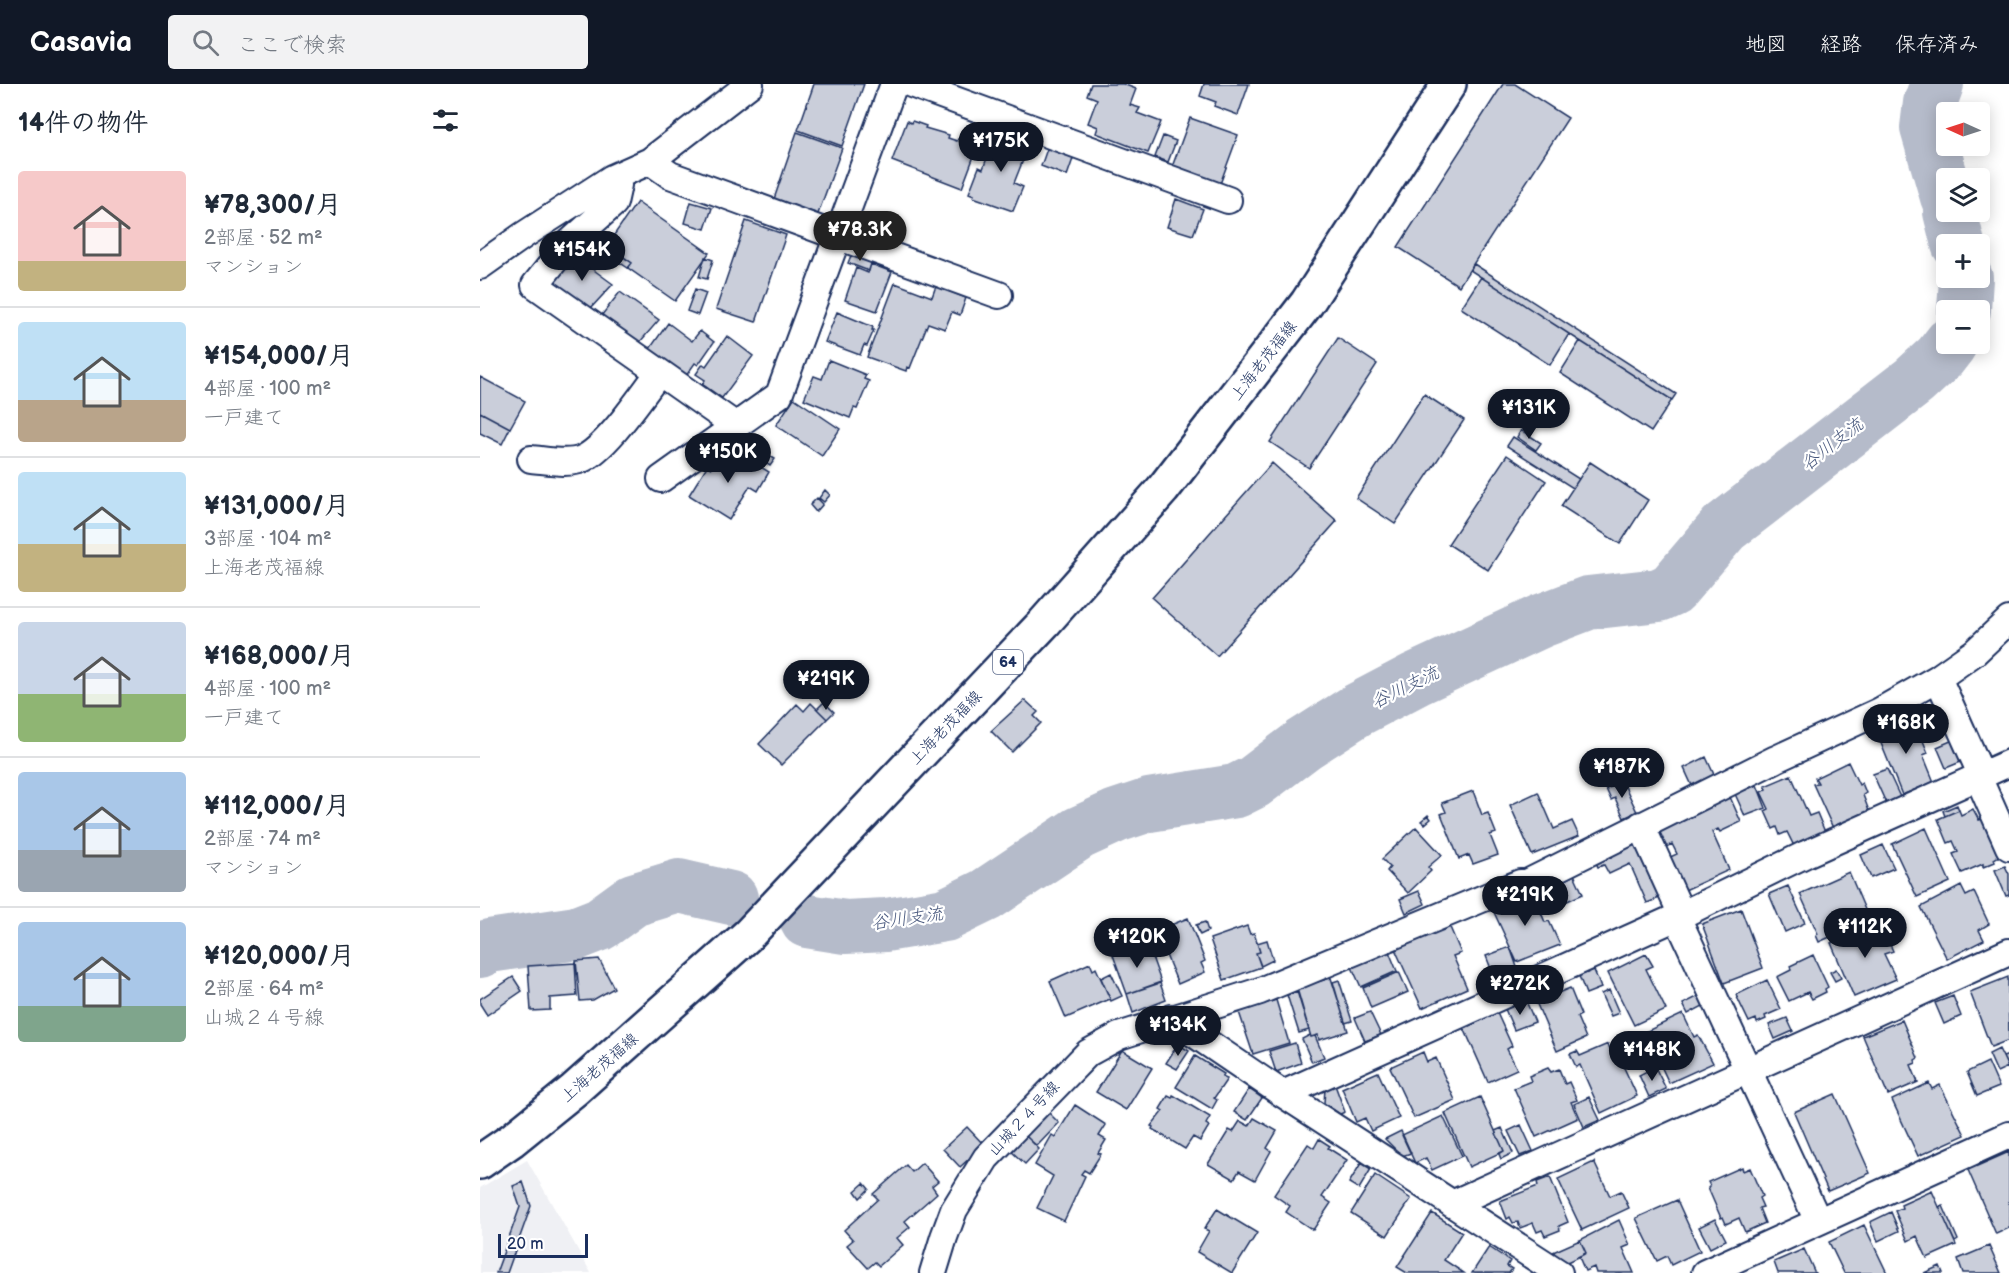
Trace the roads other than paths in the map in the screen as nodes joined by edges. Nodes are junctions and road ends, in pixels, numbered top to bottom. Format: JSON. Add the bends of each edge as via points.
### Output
{"nodes":[{"id":1,"x":750,"y":84,"type":"edge"},
{"id":2,"x":894,"y":84,"type":"edge"},
{"id":3,"x":911,"y":84,"type":"edge"},
{"id":4,"x":1449,"y":84,"type":"edge"},
{"id":5,"x":650,"y":161,"type":"junction"},
{"id":6,"x":612,"y":178,"type":"junction"},
{"id":7,"x":1228,"y":200,"type":"dead end"},
{"id":8,"x":838,"y":235,"type":"junction"},
{"id":9,"x":480,"y":266,"type":"edge"},
{"id":10,"x":999,"y":295,"type":"dead end"},
{"id":11,"x":659,"y":373,"type":"junction"},
{"id":12,"x":736,"y":426,"type":"junction"},
{"id":13,"x":531,"y":459,"type":"dead end"},
{"id":14,"x":661,"y":479,"type":"dead end"},
{"id":15,"x":2009,"y":620,"type":"edge"},
{"id":16,"x":1938,"y":678,"type":"junction"},
{"id":17,"x":2009,"y":763,"type":"edge"},
{"id":18,"x":1980,"y":776,"type":"junction"},
{"id":19,"x":1641,"y":825,"type":"junction"},
{"id":20,"x":2009,"y":847,"type":"edge"},
{"id":21,"x":1680,"y":916,"type":"junction"},
{"id":22,"x":2009,"y":952,"type":"edge"},
{"id":23,"x":1171,"y":1018,"type":"junction"},
{"id":24,"x":1749,"y":1069,"type":"junction"},
{"id":25,"x":1283,"y":1094,"type":"junction"},
{"id":26,"x":2009,"y":1135,"type":"edge"},
{"id":27,"x":480,"y":1162,"type":"edge"},
{"id":28,"x":1452,"y":1204,"type":"junction"},
{"id":29,"x":1818,"y":1221,"type":"junction"},
{"id":30,"x":933,"y":1273,"type":"edge"},
{"id":31,"x":1559,"y":1273,"type":"edge"},
{"id":32,"x":1705,"y":1273,"type":"edge"}],
"edges":[{"from":1,"to":5,"type":"street"},
{"from":2,"to":8,"type":"street"},
{"from":3,"to":7,"type":"street"},
{"from":4,"to":27,"type":"main road","name":"上海老茂福線","number":"64","via":[[1307,303],[1163,489],[1044,623],[748,935],[574,1090]]},
{"from":5,"to":6,"type":"street"},
{"from":5,"to":8,"type":"street","via":[[670,175]]},
{"from":6,"to":9,"type":"street"},
{"from":6,"to":11,"type":"street","via":[[618,185],[614,202],[568,244],[535,285]]},
{"from":8,"to":10,"type":"street"},
{"from":8,"to":12,"type":"street","via":[[779,395]]},
{"from":11,"to":12,"type":"street"},
{"from":11,"to":13,"type":"street","via":[[607,439],[581,459]]},
{"from":12,"to":14,"type":"street"},
{"from":15,"to":16,"type":"street","name":"山城２４号線","via":[[1975,652]]},
{"from":16,"to":18,"type":"street"},
{"from":16,"to":19,"type":"street","name":"山城２４号線","via":[[1880,711]]},
{"from":17,"to":18,"type":"street"},
{"from":18,"to":20,"type":"street"},
{"from":18,"to":21,"type":"street"},
{"from":19,"to":21,"type":"street"},
{"from":19,"to":23,"type":"street","name":"山城２４号線","via":[[1527,883],[1260,991]]},
{"from":21,"to":24,"type":"street"},
{"from":21,"to":25,"type":"street"},
{"from":22,"to":24,"type":"street"},
{"from":23,"to":25,"type":"street"},
{"from":23,"to":30,"type":"street","name":"山城２４号線","via":[[1119,1036],[1088,1053],[1000,1141],[954,1210]]},
{"from":24,"to":28,"type":"street"},
{"from":24,"to":29,"type":"street"},
{"from":25,"to":28,"type":"street"},
{"from":26,"to":29,"type":"street"},
{"from":28,"to":31,"type":"street"},
{"from":29,"to":32,"type":"street"}]}
